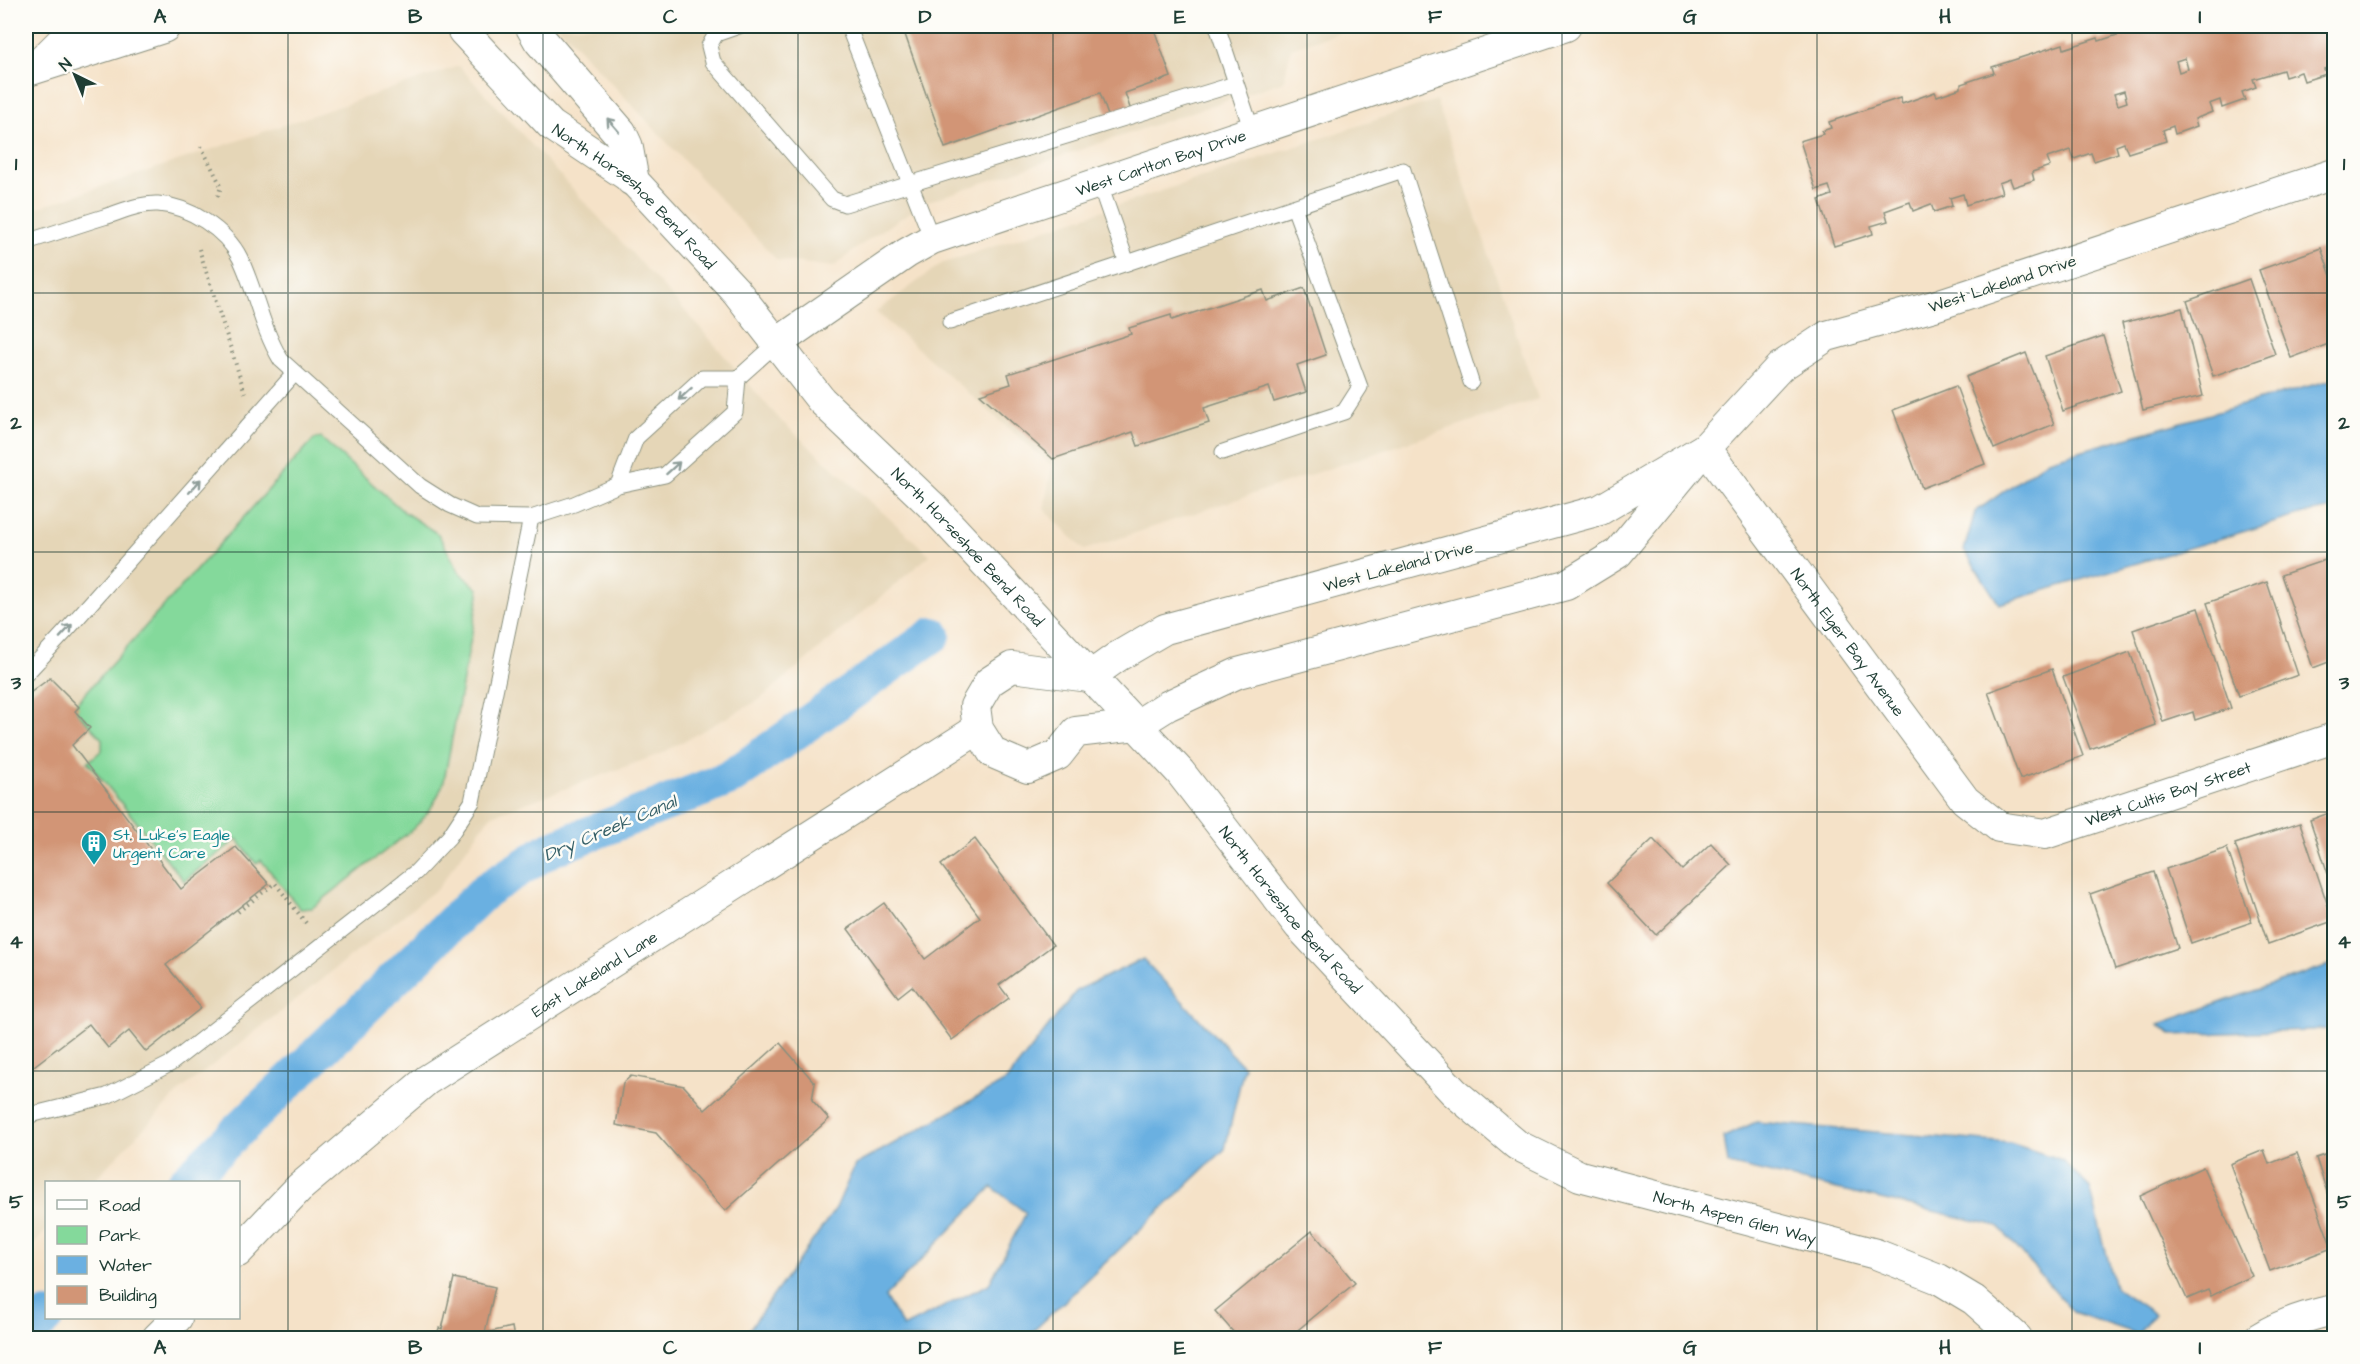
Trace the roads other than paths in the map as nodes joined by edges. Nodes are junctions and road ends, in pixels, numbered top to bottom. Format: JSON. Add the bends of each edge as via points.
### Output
{"nodes":[{"id":1,"x":79,"y":26,"type":"edge"},
{"id":2,"x":164,"y":26,"type":"edge"},
{"id":3,"x":464,"y":26,"type":"edge"},
{"id":4,"x":532,"y":26,"type":"edge"},
{"id":5,"x":739,"y":26,"type":"edge"},
{"id":6,"x":848,"y":26,"type":"edge"},
{"id":7,"x":1216,"y":26,"type":"edge"},
{"id":8,"x":1566,"y":26,"type":"edge"},
{"id":9,"x":32,"y":68,"type":"edge"},
{"id":10,"x":1235,"y":84,"type":"junction"},
{"id":11,"x":1252,"y":131,"type":"junction"},
{"id":12,"x":2334,"y":174,"type":"edge"},
{"id":13,"x":632,"y":179,"type":"junction"},
{"id":14,"x":1099,"y":182,"type":"junction"},
{"id":15,"x":910,"y":183,"type":"junction"},
{"id":16,"x":1294,"y":207,"type":"junction"},
{"id":17,"x":932,"y":239,"type":"junction"},
{"id":18,"x":26,"y":242,"type":"edge"},
{"id":19,"x":1127,"y":263,"type":"junction"},
{"id":20,"x":950,"y":322,"type":"dead end"},
{"id":21,"x":777,"y":343,"type":"junction"},
{"id":22,"x":294,"y":374,"type":"junction"},
{"id":23,"x":738,"y":378,"type":"junction"},
{"id":24,"x":1472,"y":382,"type":"dead end"},
{"id":25,"x":1706,"y":448,"type":"junction"},
{"id":26,"x":1223,"y":452,"type":"dead end"},
{"id":27,"x":618,"y":485,"type":"junction"},
{"id":28,"x":531,"y":518,"type":"junction"},
{"id":29,"x":26,"y":674,"type":"edge"},
{"id":30,"x":1089,"y":677,"type":"junction"},
{"id":31,"x":1137,"y":725,"type":"junction"},
{"id":32,"x":978,"y":729,"type":"junction"},
{"id":33,"x":2334,"y":738,"type":"edge"},
{"id":34,"x":1999,"y":827,"type":"joint"},
{"id":35,"x":1454,"y":1092,"type":"joint"},
{"id":36,"x":26,"y":1116,"type":"edge"},
{"id":37,"x":240,"y":1250,"type":"edge"},
{"id":38,"x":2334,"y":1310,"type":"edge"},
{"id":39,"x":175,"y":1319,"type":"edge"},
{"id":40,"x":157,"y":1338,"type":"edge"},
{"id":41,"x":2017,"y":1338,"type":"edge"},
{"id":42,"x":2259,"y":1338,"type":"edge"}],
"edges":[{"from":1,"to":9,"type":"main road"},
{"from":2,"to":9,"type":"main road"},
{"from":3,"to":13,"type":"street","name":"North Horseshoe Bend Road","via":[[463,31],[551,125]]},
{"from":13,"to":4,"type":"main road","one_way":true,"via":[[620,133]]},
{"from":5,"to":15,"type":"lane","via":[[716,34],[709,46],[713,62],[832,199],[845,204]]},
{"from":6,"to":15,"type":"lane"},
{"from":7,"to":10,"type":"lane"},
{"from":8,"to":11,"type":"street","name":"West Carlton Bay Drive"},
{"from":10,"to":11,"type":"lane"},
{"from":10,"to":15,"type":"lane"},
{"from":11,"to":14,"type":"street","name":"West Carlton Bay Drive"},
{"from":12,"to":25,"type":"street","name":"West Lakeland Drive","via":[[1934,306],[1827,336],[1780,367]]},
{"from":13,"to":21,"type":"street","name":"North Horseshoe Bend Road","via":[[736,291]]},
{"from":14,"to":17,"type":"street","name":"West Carlton Bay Drive"},
{"from":14,"to":19,"type":"lane"},
{"from":15,"to":17,"type":"lane"},
{"from":16,"to":19,"type":"lane"},
{"from":16,"to":24,"type":"lane","via":[[1403,170]]},
{"from":16,"to":26,"type":"lane","via":[[1360,387],[1344,412]]},
{"from":17,"to":21,"type":"street","name":"West Carlton Bay Drive"},
{"from":18,"to":22,"type":"lane","via":[[132,208],[158,204],[206,221],[224,235],[239,257],[268,338],[280,360]]},
{"from":19,"to":20,"type":"lane"},
{"from":21,"to":23,"type":"lane"},
{"from":21,"to":30,"type":"street","name":"North Horseshoe Bend Road","via":[[821,400],[931,505]]},
{"from":22,"to":28,"type":"lane","via":[[420,486],[450,505],[477,516]]},
{"from":29,"to":22,"type":"lane","one_way":true},
{"from":23,"to":27,"type":"lane","one_way":true,"via":[[702,378],[636,438]]},
{"from":27,"to":23,"type":"lane","one_way":true,"via":[[665,475],[735,412]]},
{"from":25,"to":30,"type":"street","name":"West Lakeland Drive","via":[[1600,510],[1165,629]]},
{"from":25,"to":31,"type":"street","name":"West Lakeland Drive","via":[[1617,553],[1566,585],[1238,673],[1167,706]]},
{"from":25,"to":34,"type":"street","name":"North Elger Bay Avenue","via":[[1965,800]]},
{"from":27,"to":28,"type":"lane"},
{"from":28,"to":36,"type":"lane","via":[[472,802],[449,837],[416,872],[170,1064],[107,1096]]},
{"from":30,"to":31,"type":"street","name":"North Horseshoe Bend Road"},
{"from":30,"to":32,"type":"street","via":[[1012,667],[989,681],[975,706]]},
{"from":31,"to":32,"type":"street","via":[[1076,732],[1058,755],[1028,768],[993,753]]},
{"from":31,"to":35,"type":"street","name":"North Horseshoe Bend Road","via":[[1180,772],[1299,926]]},
{"from":32,"to":37,"type":"street","name":"East Lakeland Lane","via":[[427,1080],[299,1188]]},
{"from":33,"to":34,"type":"street","name":"West Cultis Bay Street","via":[[2045,834]]},
{"from":35,"to":41,"type":"street","name":"North Aspen Glen Way","via":[[1518,1145],[1580,1176],[1876,1254],[1939,1279],[1974,1300]]},
{"from":38,"to":42,"type":"street"},
{"from":39,"to":40,"type":"street"}]}
